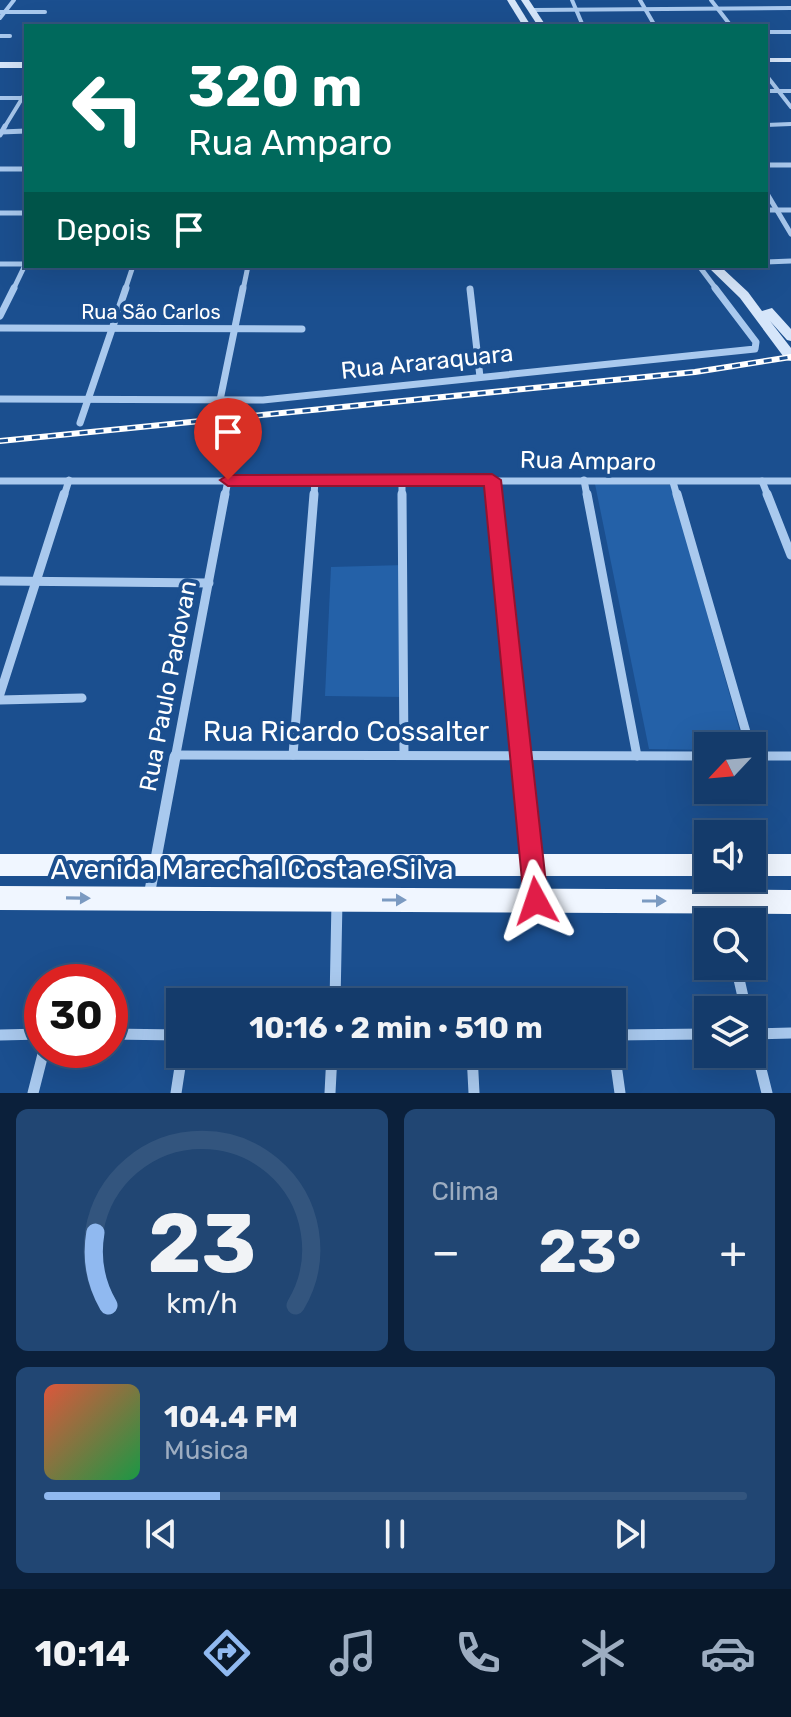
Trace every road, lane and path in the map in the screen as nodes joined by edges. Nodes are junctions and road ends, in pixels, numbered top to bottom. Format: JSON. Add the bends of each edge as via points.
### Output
{"nodes":[{"id":1,"x":14,"y":0,"type":"edge"},
{"id":2,"x":511,"y":0,"type":"edge"},
{"id":3,"x":525,"y":0,"type":"edge"},
{"id":4,"x":572,"y":0,"type":"edge"},
{"id":5,"x":640,"y":0,"type":"edge"},
{"id":6,"x":711,"y":0,"type":"edge"},
{"id":7,"x":780,"y":0,"type":"edge"},
{"id":8,"x":717,"y":8,"type":"junction"},
{"id":9,"x":576,"y":9,"type":"junction"},
{"id":10,"x":645,"y":9,"type":"junction"},
{"id":11,"x":789,"y":9,"type":"edge"},
{"id":12,"x":532,"y":10,"type":"junction"},
{"id":13,"x":2,"y":12,"type":"edge"},
{"id":14,"x":45,"y":12,"type":"dead end"},
{"id":15,"x":0,"y":18,"type":"edge"},
{"id":16,"x":526,"y":24,"type":"edge"},
{"id":17,"x":541,"y":24,"type":"edge"},
{"id":18,"x":582,"y":24,"type":"edge"},
{"id":19,"x":654,"y":24,"type":"edge"},
{"id":20,"x":729,"y":24,"type":"edge"},
{"id":21,"x":768,"y":32,"type":"edge"},
{"id":22,"x":791,"y":32,"type":"edge"},
{"id":23,"x":0,"y":36,"type":"edge"},
{"id":24,"x":10,"y":36,"type":"dead end"},
{"id":25,"x":768,"y":60,"type":"edge"},
{"id":26,"x":791,"y":60,"type":"edge"},
{"id":27,"x":0,"y":65,"type":"edge"},
{"id":28,"x":24,"y":65,"type":"edge"},
{"id":29,"x":768,"y":78,"type":"edge"},
{"id":30,"x":768,"y":91,"type":"edge"},
{"id":31,"x":778,"y":91,"type":"junction"},
{"id":32,"x":791,"y":91,"type":"edge"},
{"id":33,"x":24,"y":96,"type":"edge"},
{"id":34,"x":0,"y":98,"type":"edge"},
{"id":35,"x":24,"y":98,"type":"edge"},
{"id":36,"x":791,"y":107,"type":"edge"},
{"id":37,"x":791,"y":124,"type":"edge"},
{"id":38,"x":768,"y":125,"type":"edge"},
{"id":39,"x":24,"y":131,"type":"edge"},
{"id":40,"x":1,"y":133,"type":"edge"},
{"id":41,"x":768,"y":165,"type":"edge"},
{"id":42,"x":791,"y":165,"type":"edge"},
{"id":43,"x":0,"y":169,"type":"edge"},
{"id":44,"x":24,"y":169,"type":"edge"},
{"id":45,"x":768,"y":195,"type":"edge"},
{"id":46,"x":768,"y":210,"type":"edge"},
{"id":47,"x":777,"y":210,"type":"junction"},
{"id":48,"x":791,"y":210,"type":"edge"},
{"id":49,"x":0,"y":213,"type":"edge"},
{"id":50,"x":24,"y":213,"type":"edge"},
{"id":51,"x":791,"y":234,"type":"edge"},
{"id":52,"x":791,"y":261,"type":"edge"},
{"id":53,"x":768,"y":262,"type":"edge"},
{"id":54,"x":0,"y":264,"type":"edge"},
{"id":55,"x":24,"y":264,"type":"edge"},
{"id":56,"x":24,"y":268,"type":"edge"},
{"id":57,"x":132,"y":268,"type":"edge"},
{"id":58,"x":248,"y":268,"type":"edge"},
{"id":59,"x":700,"y":268,"type":"edge"},
{"id":60,"x":716,"y":268,"type":"edge"},
{"id":61,"x":731,"y":268,"type":"edge"},
{"id":62,"x":470,"y":289,"type":"dead end"},
{"id":63,"x":749,"y":294,"type":"junction"},
{"id":64,"x":0,"y":316,"type":"edge"},
{"id":65,"x":0,"y":328,"type":"edge"},
{"id":66,"x":112,"y":328,"type":"junction"},
{"id":67,"x":235,"y":329,"type":"junction"},
{"id":68,"x":302,"y":329,"type":"dead end"},
{"id":69,"x":791,"y":337,"type":"edge"},
{"id":70,"x":791,"y":357,"type":"edge"},
{"id":71,"x":480,"y":377,"type":"junction"},
{"id":72,"x":0,"y":399,"type":"edge"},
{"id":73,"x":88,"y":399,"type":"junction"},
{"id":74,"x":220,"y":400,"type":"junction"},
{"id":75,"x":80,"y":423,"type":"dead end"},
{"id":76,"x":69,"y":480,"type":"junction"},
{"id":77,"x":228,"y":480,"type":"junction"},
{"id":78,"x":315,"y":480,"type":"junction"},
{"id":79,"x":492,"y":480,"type":"junction"},
{"id":80,"x":584,"y":480,"type":"junction"},
{"id":81,"x":0,"y":481,"type":"edge"},
{"id":82,"x":402,"y":481,"type":"junction"},
{"id":83,"x":762,"y":481,"type":"junction"},
{"id":84,"x":791,"y":481,"type":"edge"},
{"id":85,"x":673,"y":482,"type":"junction"},
{"id":86,"x":791,"y":555,"type":"edge"},
{"id":87,"x":38,"y":580,"type":"junction"},
{"id":88,"x":0,"y":581,"type":"edge"},
{"id":89,"x":209,"y":583,"type":"junction"},
{"id":90,"x":0,"y":694,"type":"edge"},
{"id":91,"x":82,"y":698,"type":"dead end"},
{"id":92,"x":0,"y":700,"type":"edge"},
{"id":93,"x":746,"y":732,"type":"edge"},
{"id":94,"x":175,"y":755,"type":"junction"},
{"id":95,"x":293,"y":755,"type":"junction"},
{"id":96,"x":404,"y":755,"type":"junction"},
{"id":97,"x":766,"y":755,"type":"edge"},
{"id":98,"x":521,"y":756,"type":"junction"},
{"id":99,"x":637,"y":756,"type":"junction"},
{"id":100,"x":694,"y":756,"type":"edge"},
{"id":101,"x":791,"y":756,"type":"edge"},
{"id":102,"x":0,"y":865,"type":"edge"},
{"id":103,"x":28,"y":865,"type":"junction"},
{"id":104,"x":694,"y":865,"type":"edge"},
{"id":105,"x":766,"y":865,"type":"edge"},
{"id":106,"x":791,"y":865,"type":"edge"},
{"id":107,"x":154,"y":866,"type":"junction"},
{"id":108,"x":533,"y":866,"type":"junction"},
{"id":109,"x":9,"y":898,"type":"edge"},
{"id":110,"x":148,"y":899,"type":"junction"},
{"id":111,"x":337,"y":900,"type":"junction"},
{"id":112,"x":536,"y":901,"type":"junction"},
{"id":113,"x":791,"y":902,"type":"edge"},
{"id":114,"x":750,"y":908,"type":"edge"},
{"id":115,"x":694,"y":910,"type":"edge"},
{"id":116,"x":335,"y":988,"type":"edge"},
{"id":117,"x":766,"y":1033,"type":"edge"},
{"id":118,"x":791,"y":1033,"type":"edge"},
{"id":119,"x":24,"y":1034,"type":"edge"},
{"id":120,"x":128,"y":1034,"type":"edge"},
{"id":121,"x":694,"y":1034,"type":"edge"},
{"id":122,"x":0,"y":1035,"type":"edge"},
{"id":123,"x":166,"y":1035,"type":"edge"},
{"id":124,"x":626,"y":1035,"type":"edge"},
{"id":125,"x":39,"y":1068,"type":"edge"},
{"id":126,"x":180,"y":1068,"type":"edge"},
{"id":127,"x":331,"y":1068,"type":"edge"},
{"id":128,"x":473,"y":1068,"type":"edge"},
{"id":129,"x":617,"y":1068,"type":"edge"},
{"id":130,"x":761,"y":1068,"type":"edge"},
{"id":131,"x":33,"y":1093,"type":"edge"},
{"id":132,"x":176,"y":1093,"type":"edge"},
{"id":133,"x":330,"y":1093,"type":"edge"},
{"id":134,"x":474,"y":1093,"type":"edge"},
{"id":135,"x":620,"y":1093,"type":"edge"},
{"id":136,"x":767,"y":1093,"type":"edge"}],
"edges":[{"from":1,"to":13,"type":"street"},
{"from":2,"to":16,"type":"main road"},
{"from":3,"to":12,"type":"main road"},
{"from":4,"to":9,"type":"street"},
{"from":5,"to":10,"type":"street"},
{"from":6,"to":8,"type":"street"},
{"from":7,"to":11,"type":"street"},
{"from":8,"to":10,"type":"street"},
{"from":8,"to":11,"type":"street"},
{"from":8,"to":20,"type":"street"},
{"from":9,"to":10,"type":"street"},
{"from":9,"to":12,"type":"street"},
{"from":9,"to":18,"type":"street"},
{"from":10,"to":19,"type":"street"},
{"from":12,"to":17,"type":"main road"},
{"from":13,"to":14,"type":"street"},
{"from":13,"to":15,"type":"street"},
{"from":21,"to":22,"type":"street"},
{"from":23,"to":24,"type":"street"},
{"from":25,"to":26,"type":"main road"},
{"from":27,"to":28,"type":"main road"},
{"from":29,"to":31,"type":"street"},
{"from":30,"to":31,"type":"street"},
{"from":31,"to":32,"type":"street"},
{"from":31,"to":36,"type":"street"},
{"from":33,"to":34,"type":"street"},
{"from":35,"to":40,"type":"street"},
{"from":37,"to":38,"type":"street"},
{"from":39,"to":40,"type":"street"},
{"from":41,"to":42,"type":"street"},
{"from":43,"to":44,"type":"street"},
{"from":45,"to":47,"type":"street"},
{"from":46,"to":47,"type":"street"},
{"from":47,"to":48,"type":"street"},
{"from":47,"to":51,"type":"street"},
{"from":49,"to":50,"type":"street"},
{"from":52,"to":53,"type":"street"},
{"from":54,"to":55,"type":"street"},
{"from":56,"to":64,"type":"street"},
{"from":57,"to":66,"type":"street"},
{"from":58,"to":67,"type":"street"},
{"from":59,"to":71,"type":"street","name":"Rua Araraquara","via":[[756,342],[755,349]]},
{"from":60,"to":63,"type":"main road"},
{"from":61,"to":63,"type":"main road"},
{"from":62,"to":71,"type":"street"},
{"from":63,"to":69,"type":"main road"},
{"from":63,"to":70,"type":"main road"},
{"from":65,"to":66,"type":"street","name":"Rua São Carlos"},
{"from":66,"to":67,"type":"street","name":"Rua São Carlos"},
{"from":66,"to":73,"type":"street"},
{"from":67,"to":68,"type":"street","name":"Rua São Carlos"},
{"from":67,"to":74,"type":"street"},
{"from":71,"to":74,"type":"street","name":"Rua Araraquara"},
{"from":72,"to":73,"type":"street","name":"Rua Araraquara"},
{"from":73,"to":74,"type":"street","name":"Rua Araraquara"},
{"from":73,"to":75,"type":"street"},
{"from":76,"to":77,"type":"street","name":"Rua Amparo"},
{"from":76,"to":81,"type":"street","name":"Rua Amparo"},
{"from":76,"to":87,"type":"street"},
{"from":77,"to":78,"type":"street","name":"Rua Amparo"},
{"from":77,"to":89,"type":"street","name":"Rua Paulo Padovan"},
{"from":78,"to":82,"type":"street","name":"Rua Amparo"},
{"from":78,"to":95,"type":"street"},
{"from":79,"to":80,"type":"street","name":"Rua Amparo"},
{"from":79,"to":82,"type":"street","name":"Rua Amparo"},
{"from":79,"to":98,"type":"street"},
{"from":80,"to":85,"type":"street","name":"Rua Amparo"},
{"from":80,"to":99,"type":"street"},
{"from":82,"to":96,"type":"street"},
{"from":83,"to":84,"type":"street","name":"Rua Amparo"},
{"from":83,"to":85,"type":"street","name":"Rua Amparo"},
{"from":83,"to":86,"type":"street"},
{"from":85,"to":93,"type":"street"},
{"from":87,"to":88,"type":"street"},
{"from":87,"to":89,"type":"street"},
{"from":87,"to":90,"type":"street"},
{"from":89,"to":94,"type":"street","name":"Rua Paulo Padovan"},
{"from":91,"to":92,"type":"street"},
{"from":94,"to":95,"type":"street","name":"Rua Ricardo Cossalter"},
{"from":94,"to":107,"type":"street","name":"Rua Paulo Padovan"},
{"from":95,"to":96,"type":"street","name":"Rua Ricardo Cossalter"},
{"from":96,"to":98,"type":"street","name":"Rua Ricardo Cossalter"},
{"from":97,"to":101,"type":"street"},
{"from":98,"to":99,"type":"street","name":"Rua Ricardo Cossalter"},
{"from":98,"to":108,"type":"street"},
{"from":99,"to":100,"type":"street","name":"Rua Ricardo Cossalter"},
{"from":102,"to":103,"type":"main road","name":"Avenida Marechal Costa e Silva"},
{"from":103,"to":107,"type":"main road","name":"Avenida Marechal Costa e Silva"},
{"from":103,"to":109,"type":"main road"},
{"from":104,"to":108,"type":"main road","name":"Avenida Marechal Costa e Silva"},
{"from":105,"to":106,"type":"main road"},
{"from":107,"to":108,"type":"main road","name":"Avenida Marechal Costa e Silva"},
{"from":107,"to":110,"type":"street","name":"Rua Paulo Padovan"},
{"from":108,"to":112,"type":"street"},
{"from":109,"to":110,"type":"main road","name":"Avenida Marechal Costa e Silva","one_way":true},
{"from":110,"to":111,"type":"main road","name":"Avenida Marechal Costa e Silva"},
{"from":111,"to":112,"type":"main road","name":"Avenida Marechal Costa e Silva","one_way":true},
{"from":111,"to":116,"type":"street"},
{"from":112,"to":115,"type":"main road","name":"Avenida Marechal Costa e Silva","one_way":true},
{"from":113,"to":114,"type":"main road","name":"Avenida Marechal Costa e Silva"},
{"from":117,"to":118,"type":"street"},
{"from":119,"to":122,"type":"street"},
{"from":120,"to":123,"type":"street"},
{"from":121,"to":124,"type":"street"},
{"from":125,"to":131,"type":"street"},
{"from":126,"to":132,"type":"street"},
{"from":127,"to":133,"type":"street"},
{"from":128,"to":134,"type":"street"},
{"from":129,"to":135,"type":"street"},
{"from":130,"to":136,"type":"street"}]}
